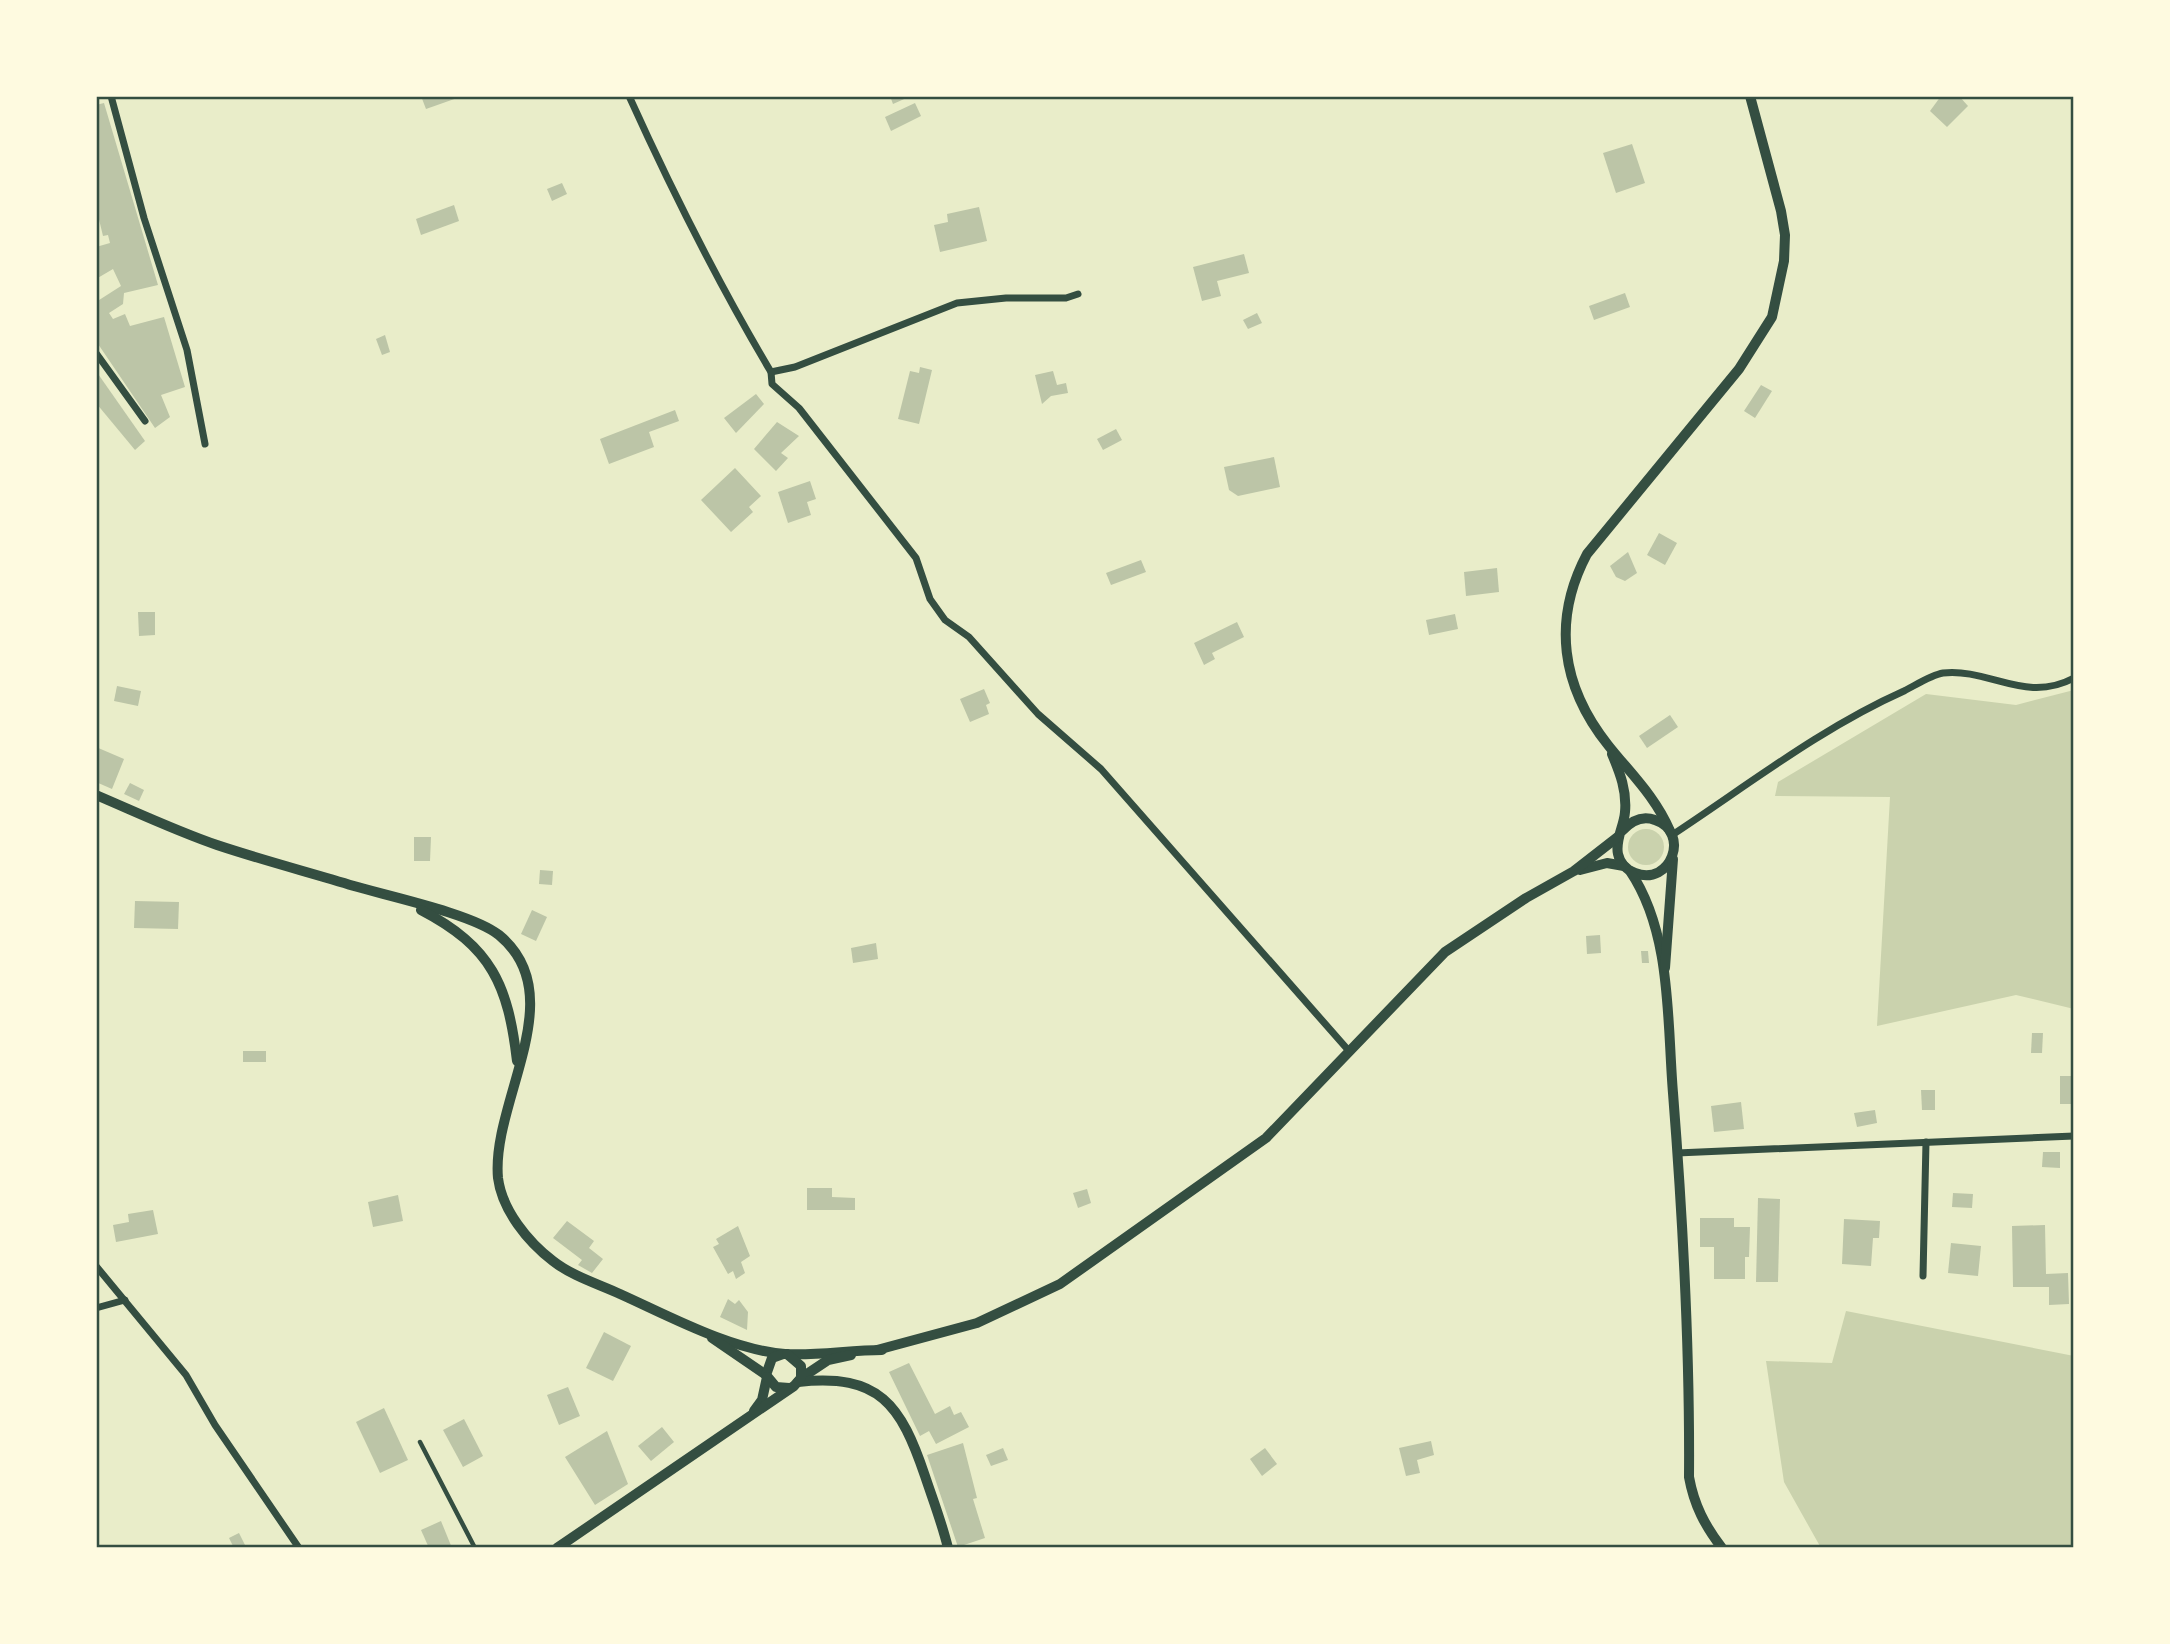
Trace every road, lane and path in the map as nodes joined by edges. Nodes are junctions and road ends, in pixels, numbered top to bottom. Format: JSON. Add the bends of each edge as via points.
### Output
{"nodes":[{"id":1,"x":111,"y":96,"type":"edge"},
{"id":2,"x":629,"y":96,"type":"edge"},
{"id":3,"x":1750,"y":96,"type":"edge"},
{"id":4,"x":1078,"y":294,"type":"dead end"},
{"id":5,"x":96,"y":353,"type":"edge"},
{"id":6,"x":771,"y":372,"type":"junction"},
{"id":7,"x":145,"y":421,"type":"dead end"},
{"id":8,"x":205,"y":444,"type":"dead end"},
{"id":9,"x":2074,"y":678,"type":"edge"},
{"id":10,"x":1608,"y":745,"type":"junction"},
{"id":11,"x":96,"y":795,"type":"edge"},
{"id":12,"x":1620,"y":833,"type":"junction"},
{"id":13,"x":1671,"y":833,"type":"junction"},
{"id":14,"x":1673,"y":858,"type":"junction"},
{"id":15,"x":1627,"y":869,"type":"junction"},
{"id":16,"x":1574,"y":871,"type":"junction"},
{"id":17,"x":402,"y":900,"type":"junction"},
{"id":18,"x":1664,"y":981,"type":"junction"},
{"id":19,"x":1349,"y":1051,"type":"junction"},
{"id":20,"x":518,"y":1064,"type":"junction"},
{"id":21,"x":2074,"y":1136,"type":"edge"},
{"id":22,"x":1926,"y":1142,"type":"junction"},
{"id":23,"x":1677,"y":1153,"type":"junction"},
{"id":24,"x":96,"y":1266,"type":"edge"},
{"id":25,"x":1923,"y":1276,"type":"dead end"},
{"id":26,"x":125,"y":1300,"type":"junction"},
{"id":27,"x":96,"y":1308,"type":"edge"},
{"id":28,"x":701,"y":1330,"type":"junction"},
{"id":29,"x":882,"y":1350,"type":"junction"},
{"id":30,"x":785,"y":1354,"type":"junction"},
{"id":31,"x":767,"y":1376,"type":"junction"},
{"id":32,"x":798,"y":1382,"type":"junction"},
{"id":33,"x":747,"y":1417,"type":"junction"},
{"id":34,"x":420,"y":1442,"type":"dead end"},
{"id":35,"x":299,"y":1548,"type":"edge"},
{"id":36,"x":475,"y":1548,"type":"edge"},
{"id":37,"x":557,"y":1548,"type":"edge"},
{"id":38,"x":948,"y":1548,"type":"edge"},
{"id":39,"x":1722,"y":1548,"type":"edge"}],
"edges":[{"from":1,"to":8,"type":"street","via":[[187,350]]},
{"from":2,"to":6,"type":"street","via":[[730,303]]},
{"from":3,"to":10,"type":"street","via":[[1785,235],[1772,317],[1739,369],[1587,554],[1570,589],[1567,662],[1580,698]]},
{"from":4,"to":6,"type":"street","via":[[957,303],[795,367]]},
{"from":5,"to":7,"type":"street"},
{"from":6,"to":19,"type":"street","via":[[772,384],[799,408],[916,558],[930,598],[945,620],[969,637],[1038,714],[1101,769]]},
{"from":9,"to":13,"type":"street","via":[[2033,689],[1942,673],[1841,723]]},
{"from":10,"to":12,"type":"street","via":[[1625,796]]},
{"from":10,"to":13,"type":"street","via":[[1643,782]]},
{"from":11,"to":17,"type":"street","via":[[215,844]]},
{"from":12,"to":13,"type":"street","via":[[1637,819],[1646,818]]},
{"from":12,"to":15,"type":"street","via":[[1617,852]]},
{"from":12,"to":16,"type":"street"},
{"from":13,"to":14,"type":"street"},
{"from":14,"to":15,"type":"street","via":[[1667,867],[1649,876]]},
{"from":14,"to":18,"type":"street"},
{"from":15,"to":16,"type":"street","via":[[1606,863]]},
{"from":15,"to":18,"type":"street","via":[[1653,916]]},
{"from":16,"to":19,"type":"street","via":[[1445,952]]},
{"from":17,"to":20,"type":"street","via":[[443,922],[476,948],[499,982],[512,1016]]},
{"from":17,"to":20,"type":"street","via":[[498,934],[521,960],[531,1026]]},
{"from":18,"to":23,"type":"street"},
{"from":19,"to":29,"type":"street","via":[[1266,1138],[1060,1284],[977,1323]]},
{"from":20,"to":28,"type":"street","via":[[498,1160],[503,1200],[517,1223],[552,1261],[568,1271]]},
{"from":21,"to":22,"type":"street"},
{"from":22,"to":23,"type":"street"},
{"from":22,"to":25,"type":"street"},
{"from":23,"to":39,"type":"street","via":[[1689,1477],[1693,1500]]},
{"from":24,"to":26,"type":"street"},
{"from":26,"to":27,"type":"street"},
{"from":26,"to":35,"type":"street","via":[[186,1375]]},
{"from":28,"to":30,"type":"street"},
{"from":28,"to":31,"type":"street"},
{"from":29,"to":30,"type":"street"},
{"from":29,"to":32,"type":"street","via":[[828,1360]]},
{"from":30,"to":31,"type":"street","via":[[772,1358]]},
{"from":30,"to":32,"type":"street","via":[[798,1360]]},
{"from":31,"to":32,"type":"street","via":[[776,1387]]},
{"from":31,"to":33,"type":"street","via":[[762,1400]]},
{"from":32,"to":33,"type":"street"},
{"from":32,"to":38,"type":"street","via":[[838,1381],[892,1404],[914,1443]]},
{"from":33,"to":37,"type":"street"},
{"from":34,"to":36,"type":"lane"}]}
